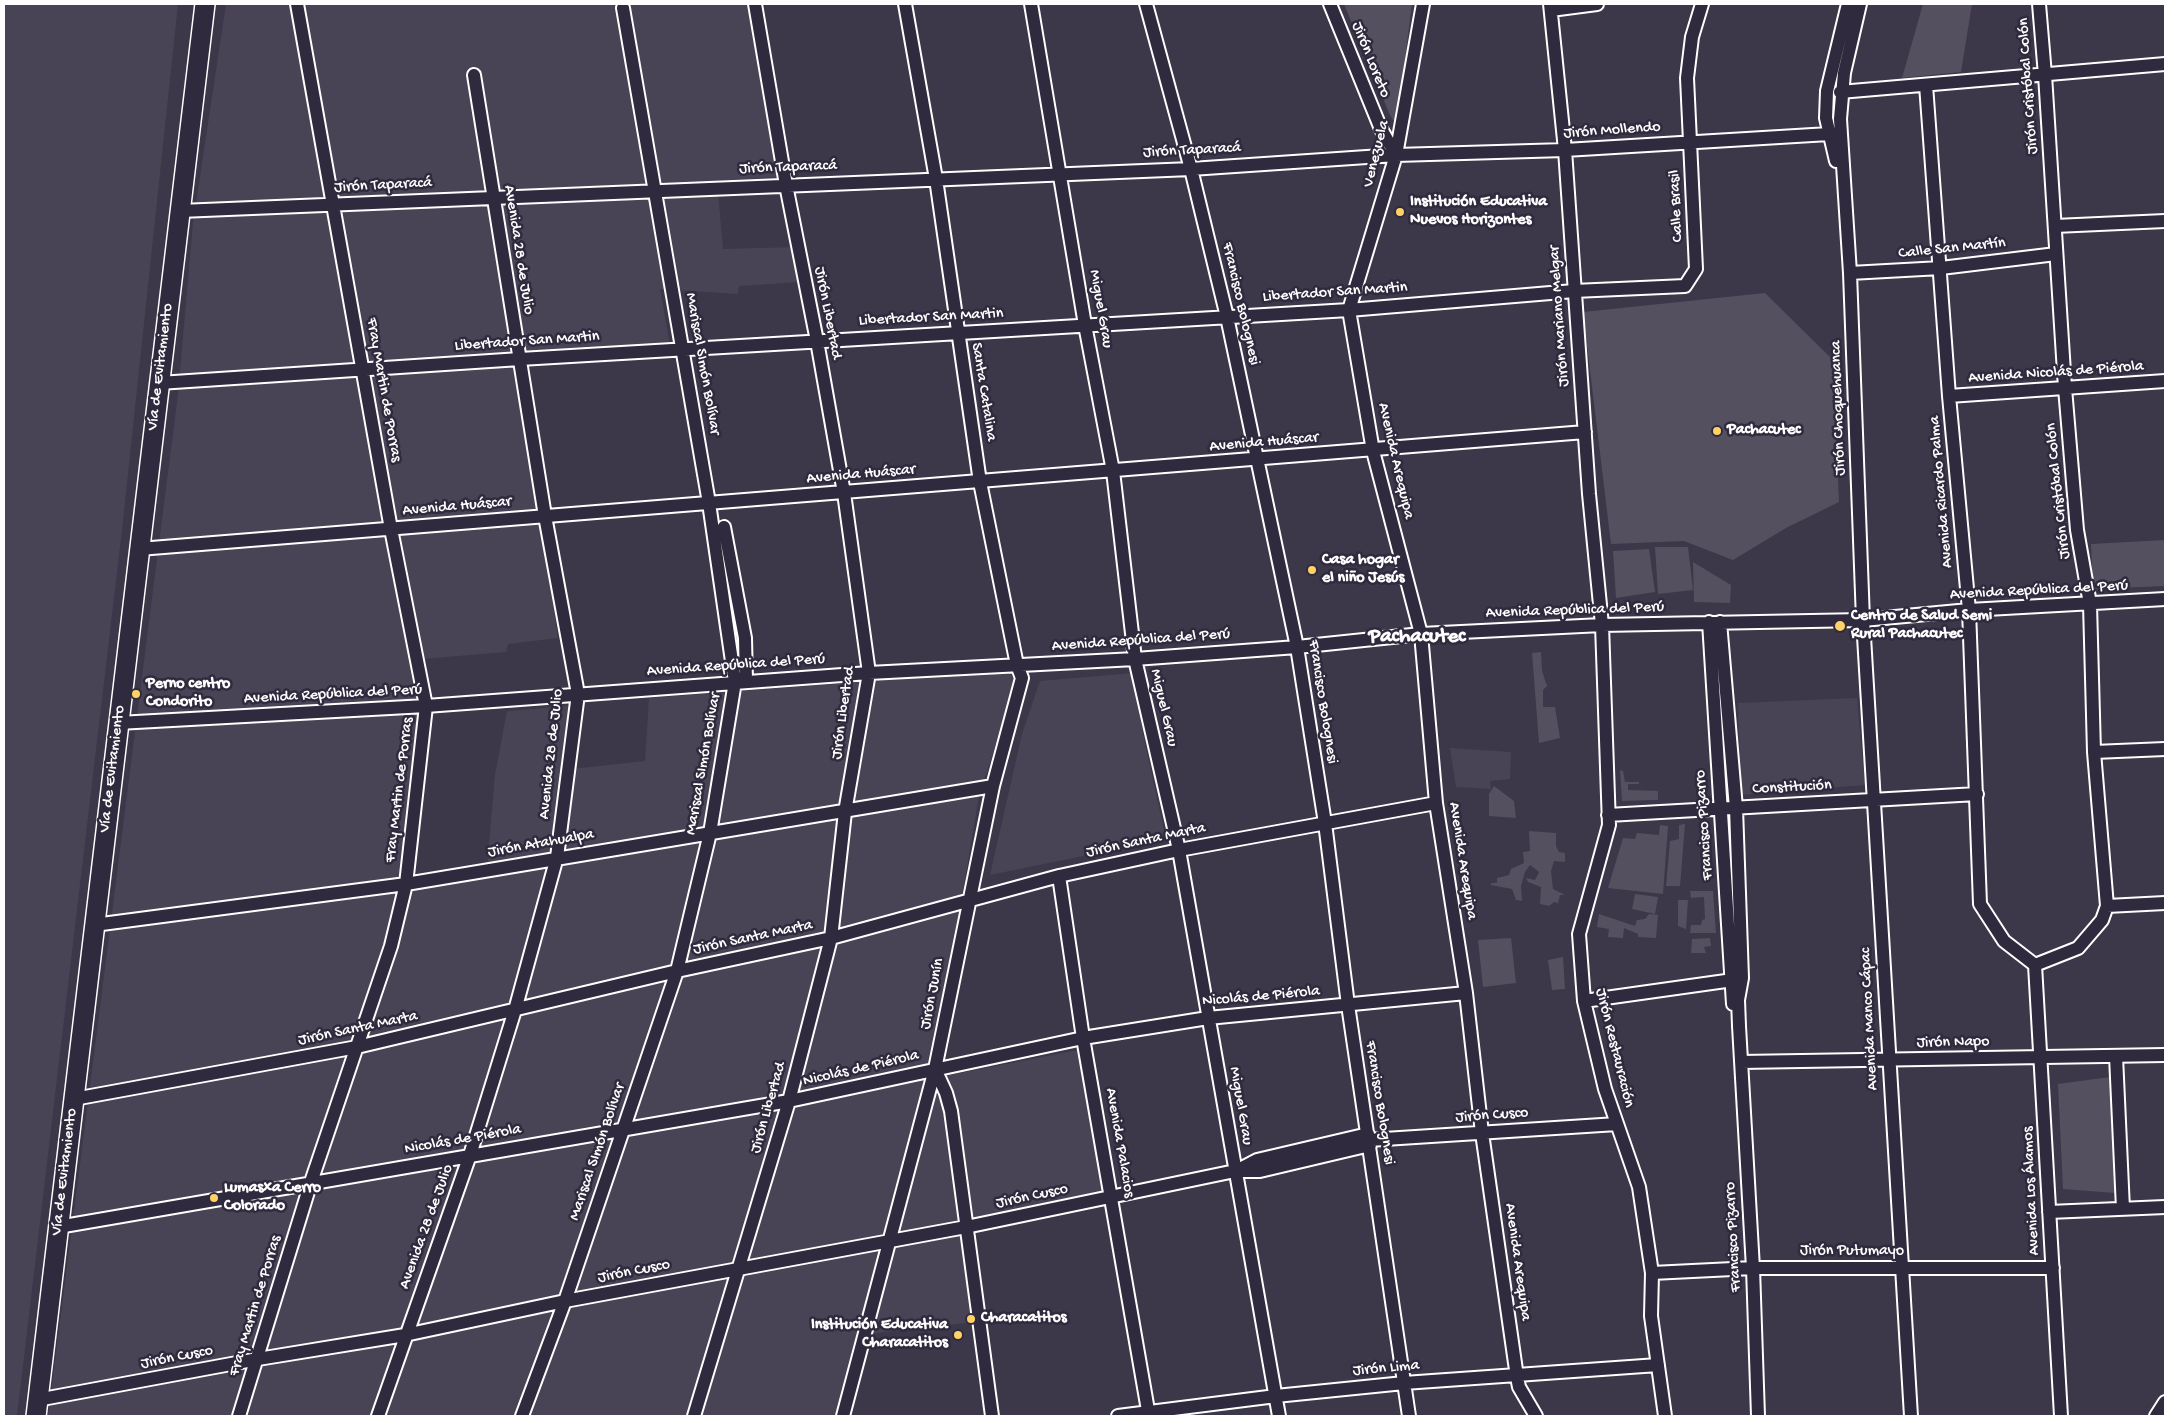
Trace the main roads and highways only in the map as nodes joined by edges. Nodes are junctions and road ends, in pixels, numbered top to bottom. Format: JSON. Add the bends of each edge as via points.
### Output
{"nodes":[{"id":1,"x":206,"y":4,"type":"edge"},
{"id":2,"x":36,"y":1408,"type":"edge"}],
"edges":[{"from":1,"to":2,"type":"highway","name":"Vía de Evitamiento"}]}
